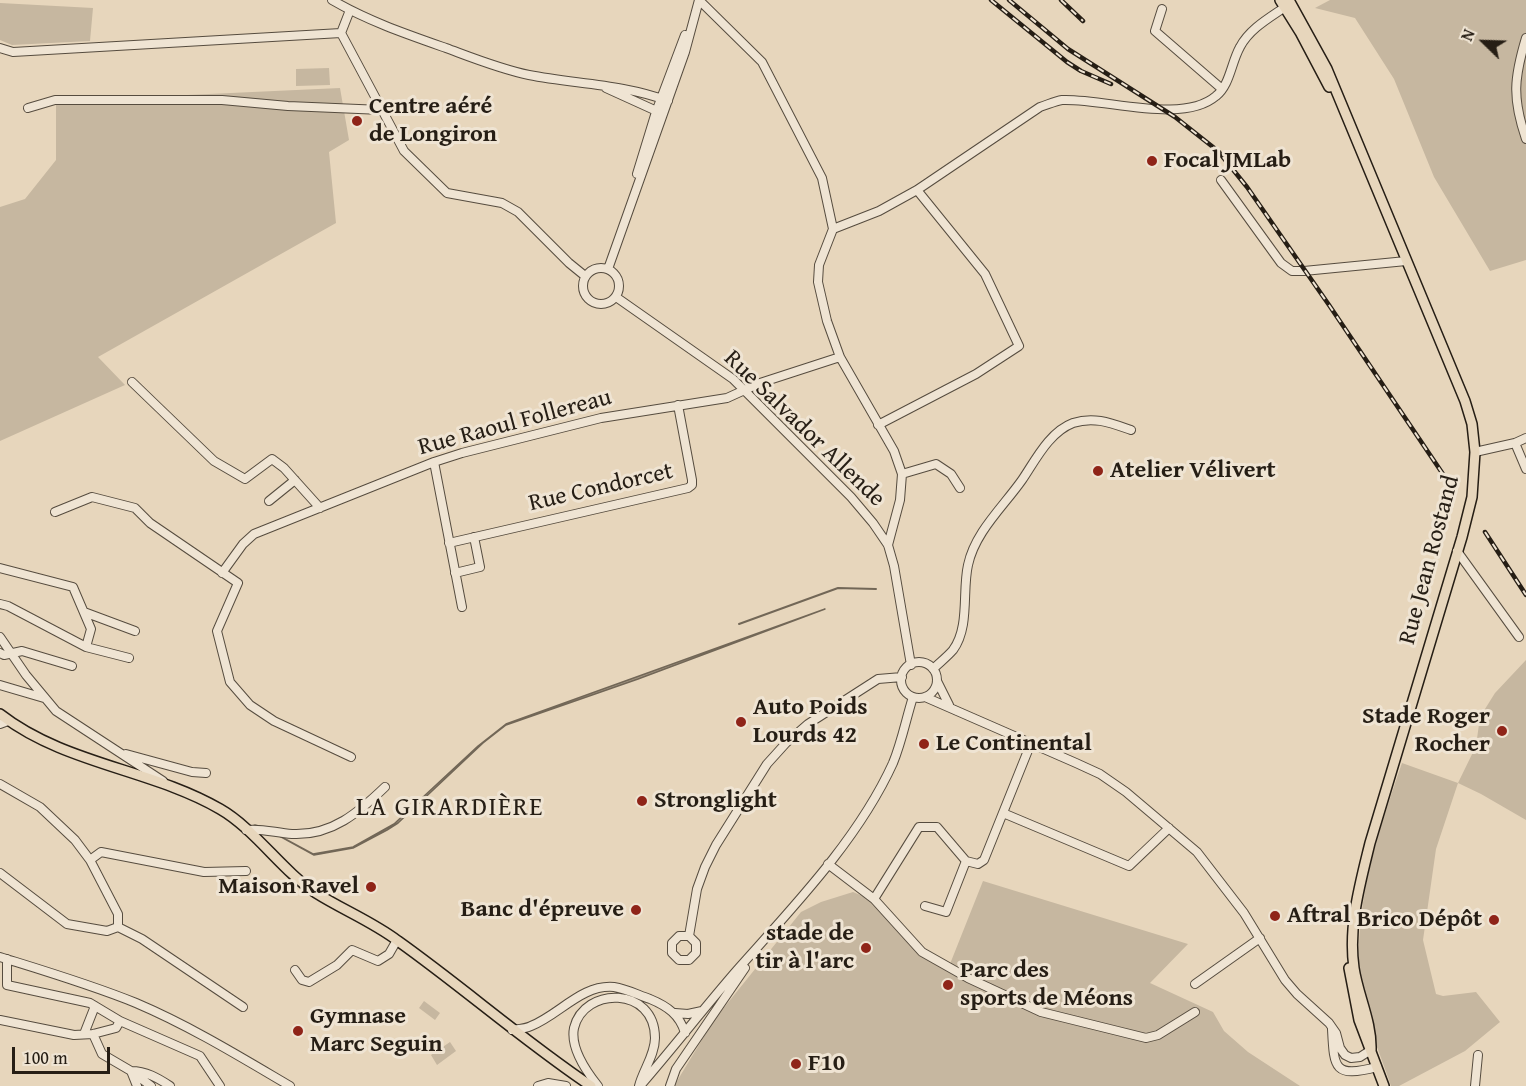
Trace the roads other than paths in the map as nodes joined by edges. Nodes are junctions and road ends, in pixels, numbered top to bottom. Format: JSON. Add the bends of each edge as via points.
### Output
{"nodes":[{"id":1,"x":332,"y":0,"type":"edge"},
{"id":2,"x":699,"y":0,"type":"edge"},
{"id":3,"x":1286,"y":2,"type":"edge"},
{"id":4,"x":1162,"y":9,"type":"dead end"},
{"id":5,"x":350,"y":10,"type":"junction"},
{"id":6,"x":341,"y":33,"type":"junction"},
{"id":7,"x":1526,"y":38,"type":"edge"},
{"id":8,"x":0,"y":48,"type":"edge"},
{"id":9,"x":1524,"y":51,"type":"edge"},
{"id":10,"x":599,"y":85,"type":"junction"},
{"id":11,"x":1222,"y":89,"type":"junction"},
{"id":12,"x":664,"y":100,"type":"junction"},
{"id":13,"x":28,"y":108,"type":"dead end"},
{"id":14,"x":382,"y":110,"type":"junction"},
{"id":15,"x":660,"y":113,"type":"junction"},
{"id":16,"x":1526,"y":139,"type":"edge"},
{"id":17,"x":1221,"y":180,"type":"dead end"},
{"id":18,"x":917,"y":190,"type":"junction"},
{"id":19,"x":833,"y":229,"type":"junction"},
{"id":20,"x":1406,"y":261,"type":"junction"},
{"id":21,"x":608,"y":269,"type":"junction"},
{"id":22,"x":585,"y":276,"type":"junction"},
{"id":23,"x":616,"y":297,"type":"junction"},
{"id":24,"x":840,"y":357,"type":"junction"},
{"id":25,"x":132,"y":382,"type":"dead end"},
{"id":26,"x":745,"y":391,"type":"junction"},
{"id":27,"x":678,"y":405,"type":"junction"},
{"id":28,"x":878,"y":425,"type":"junction"},
{"id":29,"x":1131,"y":430,"type":"dead end"},
{"id":30,"x":1526,"y":438,"type":"edge"},
{"id":31,"x":1515,"y":443,"type":"junction"},
{"id":32,"x":1476,"y":452,"type":"junction"},
{"id":33,"x":434,"y":462,"type":"junction"},
{"id":34,"x":1526,"y":469,"type":"edge"},
{"id":35,"x":902,"y":474,"type":"junction"},
{"id":36,"x":295,"y":480,"type":"junction"},
{"id":37,"x":960,"y":488,"type":"dead end"},
{"id":38,"x":269,"y":501,"type":"dead end"},
{"id":39,"x":320,"y":508,"type":"junction"},
{"id":40,"x":55,"y":513,"type":"dead end"},
{"id":41,"x":474,"y":537,"type":"junction"},
{"id":42,"x":449,"y":543,"type":"junction"},
{"id":43,"x":888,"y":545,"type":"junction"},
{"id":44,"x":1457,"y":551,"type":"junction"},
{"id":45,"x":0,"y":568,"type":"edge"},
{"id":46,"x":222,"y":573,"type":"junction"},
{"id":47,"x":455,"y":573,"type":"junction"},
{"id":48,"x":0,"y":604,"type":"edge"},
{"id":49,"x":462,"y":607,"type":"dead end"},
{"id":50,"x":84,"y":612,"type":"junction"},
{"id":51,"x":135,"y":631,"type":"dead end"},
{"id":52,"x":0,"y":637,"type":"edge"},
{"id":53,"x":1519,"y":637,"type":"dead end"},
{"id":54,"x":86,"y":647,"type":"junction"},
{"id":55,"x":0,"y":653,"type":"edge"},
{"id":56,"x":12,"y":653,"type":"junction"},
{"id":57,"x":129,"y":658,"type":"dead end"},
{"id":58,"x":911,"y":665,"type":"junction"},
{"id":59,"x":72,"y":666,"type":"dead end"},
{"id":60,"x":933,"y":669,"type":"junction"},
{"id":61,"x":902,"y":677,"type":"junction"},
{"id":62,"x":937,"y":681,"type":"junction"},
{"id":63,"x":0,"y":684,"type":"edge"},
{"id":64,"x":913,"y":697,"type":"junction"},
{"id":65,"x":925,"y":697,"type":"junction"},
{"id":66,"x":46,"y":699,"type":"junction"},
{"id":67,"x":950,"y":707,"type":"junction"},
{"id":68,"x":0,"y":714,"type":"edge"},
{"id":69,"x":4,"y":723,"type":"edge"},
{"id":70,"x":1031,"y":743,"type":"junction"},
{"id":71,"x":119,"y":752,"type":"junction"},
{"id":72,"x":351,"y":757,"type":"dead end"},
{"id":73,"x":206,"y":773,"type":"dead end"},
{"id":74,"x":0,"y":784,"type":"edge"},
{"id":75,"x":170,"y":786,"type":"junction"},
{"id":76,"x":385,"y":787,"type":"dead end"},
{"id":77,"x":1002,"y":813,"type":"junction"},
{"id":78,"x":1169,"y":828,"type":"junction"},
{"id":79,"x":246,"y":830,"type":"junction"},
{"id":80,"x":90,"y":860,"type":"junction"},
{"id":81,"x":966,"y":861,"type":"junction"},
{"id":82,"x":828,"y":864,"type":"junction"},
{"id":83,"x":246,"y":871,"type":"dead end"},
{"id":84,"x":0,"y":873,"type":"edge"},
{"id":85,"x":874,"y":899,"type":"junction"},
{"id":86,"x":925,"y":906,"type":"dead end"},
{"id":87,"x":118,"y":927,"type":"junction"},
{"id":88,"x":689,"y":936,"type":"dead end"},
{"id":89,"x":767,"y":937,"type":"junction"},
{"id":90,"x":1260,"y":938,"type":"junction"},
{"id":91,"x":397,"y":940,"type":"junction"},
{"id":92,"x":4,"y":958,"type":"edge"},
{"id":93,"x":295,"y":970,"type":"dead end"},
{"id":94,"x":4,"y":983,"type":"edge"},
{"id":95,"x":1195,"y":984,"type":"dead end"},
{"id":96,"x":95,"y":1006,"type":"junction"},
{"id":97,"x":243,"y":1007,"type":"dead end"},
{"id":98,"x":702,"y":1011,"type":"junction"},
{"id":99,"x":675,"y":1012,"type":"junction"},
{"id":100,"x":1195,"y":1012,"type":"dead end"},
{"id":101,"x":0,"y":1020,"type":"edge"},
{"id":102,"x":120,"y":1021,"type":"junction"},
{"id":103,"x":1332,"y":1029,"type":"junction"},
{"id":104,"x":512,"y":1030,"type":"junction"},
{"id":105,"x":685,"y":1033,"type":"junction"},
{"id":106,"x":84,"y":1034,"type":"junction"},
{"id":107,"x":93,"y":1034,"type":"junction"},
{"id":108,"x":1371,"y":1050,"type":"junction"},
{"id":109,"x":1478,"y":1055,"type":"dead end"},
{"id":110,"x":547,"y":1056,"type":"junction"},
{"id":111,"x":1377,"y":1067,"type":"junction"},
{"id":112,"x":131,"y":1071,"type":"junction"},
{"id":113,"x":137,"y":1086,"type":"edge"},
{"id":114,"x":151,"y":1086,"type":"edge"},
{"id":115,"x":170,"y":1086,"type":"edge"},
{"id":116,"x":220,"y":1086,"type":"edge"},
{"id":117,"x":290,"y":1086,"type":"edge"},
{"id":118,"x":538,"y":1086,"type":"edge"},
{"id":119,"x":566,"y":1086,"type":"edge"},
{"id":120,"x":579,"y":1086,"type":"edge"},
{"id":121,"x":591,"y":1086,"type":"edge"},
{"id":122,"x":598,"y":1086,"type":"edge"},
{"id":123,"x":640,"y":1086,"type":"edge"},
{"id":124,"x":670,"y":1086,"type":"edge"},
{"id":125,"x":1384,"y":1086,"type":"edge"},
{"id":126,"x":1475,"y":1086,"type":"edge"}],
"edges":[{"from":1,"to":5,"type":"street"},
{"from":2,"to":12,"type":"street"},
{"from":2,"to":19,"type":"street","via":[[762,62],[822,178]]},
{"from":3,"to":11,"type":"street","via":[[1240,46]]},
{"from":3,"to":20,"type":"main road","name":"Rue Jean Rostand","via":[[1348,123]]},
{"from":4,"to":11,"type":"street","via":[[1155,31]]},
{"from":5,"to":6,"type":"street"},
{"from":5,"to":10,"type":"street","via":[[380,25],[502,69]]},
{"from":6,"to":8,"type":"street","via":[[13,52]]},
{"from":6,"to":14,"type":"street"},
{"from":7,"to":9,"type":"street"},
{"from":9,"to":16,"type":"street","via":[[1516,77],[1516,108]]},
{"from":10,"to":12,"type":"street"},
{"from":10,"to":15,"type":"street"},
{"from":11,"to":18,"type":"street","via":[[1215,97],[1186,109],[1061,100],[1040,107]]},
{"from":12,"to":15,"type":"street"},
{"from":13,"to":14,"type":"street","via":[[55,99],[222,100]]},
{"from":14,"to":22,"type":"street","via":[[404,151],[447,193],[502,203],[518,212]]},
{"from":15,"to":21,"type":"street"},
{"from":17,"to":20,"type":"street","via":[[1281,263],[1292,270]]},
{"from":18,"to":19,"type":"street","via":[[879,211]]},
{"from":18,"to":28,"type":"street","via":[[985,274],[1019,346],[976,374]]},
{"from":19,"to":24,"type":"street","via":[[819,265],[818,282]]},
{"from":20,"to":32,"type":"main road","name":"Rue Jean Rostand","via":[[1465,401]]},
{"from":21,"to":22,"type":"street","via":[[595,268]]},
{"from":21,"to":23,"type":"street","via":[[619,280]]},
{"from":22,"to":23,"type":"street","via":[[583,288],[588,299],[606,304]]},
{"from":23,"to":26,"type":"street","name":"Rue Salvador Allende"},
{"from":24,"to":26,"type":"street","name":"Rue Raoul Follereau"},
{"from":24,"to":28,"type":"street"},
{"from":25,"to":36,"type":"street","via":[[214,461],[245,478],[272,459]]},
{"from":26,"to":27,"type":"street","name":"Rue Raoul Follereau","via":[[727,398]]},
{"from":26,"to":43,"type":"street","name":"Rue Salvador Allende","via":[[851,497]]},
{"from":27,"to":33,"type":"street","name":"Rue Raoul Follereau","via":[[601,418]]},
{"from":27,"to":41,"type":"street","name":"Rue Condorcet","via":[[692,480],[688,488]]},
{"from":28,"to":35,"type":"street"},
{"from":29,"to":60,"type":"street","via":[[1091,419],[1071,424],[1037,456],[978,539],[968,564],[961,631],[954,649]]},
{"from":30,"to":31,"type":"street"},
{"from":31,"to":32,"type":"street"},
{"from":31,"to":34,"type":"street"},
{"from":32,"to":44,"type":"main road","name":"Rue Jean Rostand","via":[[1472,497]]},
{"from":33,"to":39,"type":"street","name":"Rue Raoul Follereau"},
{"from":33,"to":42,"type":"street"},
{"from":35,"to":37,"type":"street","via":[[936,464],[951,474]]},
{"from":35,"to":43,"type":"street","via":[[900,500]]},
{"from":36,"to":38,"type":"street"},
{"from":36,"to":39,"type":"street"},
{"from":39,"to":46,"type":"street","name":"Rue Raoul Follereau","via":[[254,534]]},
{"from":40,"to":46,"type":"street","via":[[92,497],[135,508],[150,524]]},
{"from":41,"to":42,"type":"street","name":"Rue Condorcet"},
{"from":41,"to":47,"type":"street","via":[[480,567]]},
{"from":42,"to":47,"type":"street"},
{"from":43,"to":58,"type":"street","name":"Rue Salvador Allende"},
{"from":44,"to":53,"type":"street"},
{"from":44,"to":108,"type":"main road","name":"Rue Jean Rostand","via":[[1353,894],[1347,926],[1351,985]]},
{"from":45,"to":50,"type":"street","via":[[73,587]]},
{"from":46,"to":72,"type":"street","via":[[237,583],[217,631],[230,682],[250,705],[274,721]]},
{"from":47,"to":49,"type":"street"},
{"from":48,"to":54,"type":"street"},
{"from":50,"to":51,"type":"street"},
{"from":50,"to":54,"type":"street","via":[[91,629]]},
{"from":52,"to":56,"type":"street"},
{"from":54,"to":57,"type":"street"},
{"from":55,"to":56,"type":"street"},
{"from":56,"to":59,"type":"street","via":[[22,651]]},
{"from":56,"to":66,"type":"street"},
{"from":58,"to":60,"type":"street","via":[[921,663]]},
{"from":58,"to":61,"type":"street"},
{"from":60,"to":62,"type":"street"},
{"from":61,"to":64,"type":"street","via":[[905,691]]},
{"from":61,"to":88,"type":"street","via":[[879,678],[808,724],[767,764],[705,867]]},
{"from":62,"to":65,"type":"street"},
{"from":62,"to":67,"type":"street"},
{"from":63,"to":66,"type":"street"},
{"from":64,"to":65,"type":"street"},
{"from":64,"to":82,"type":"street","via":[[901,741],[879,791]]},
{"from":65,"to":67,"type":"street"},
{"from":66,"to":71,"type":"street","via":[[56,711]]},
{"from":67,"to":70,"type":"street"},
{"from":68,"to":69,"type":"main road"},
{"from":69,"to":75,"type":"main road","via":[[82,756]]},
{"from":70,"to":77,"type":"street"},
{"from":70,"to":78,"type":"street","via":[[1100,774]]},
{"from":71,"to":73,"type":"street"},
{"from":71,"to":75,"type":"street"},
{"from":74,"to":80,"type":"street","via":[[40,807]]},
{"from":75,"to":79,"type":"main road","via":[[222,810]]},
{"from":76,"to":79,"type":"street","via":[[343,823],[322,831],[292,834]]},
{"from":77,"to":78,"type":"street","via":[[1129,866]]},
{"from":77,"to":81,"type":"street","via":[[984,860],[978,864]]},
{"from":78,"to":90,"type":"street","via":[[1197,852]]},
{"from":79,"to":91,"type":"main road","via":[[316,893]]},
{"from":80,"to":83,"type":"street","via":[[101,852],[204,872]]},
{"from":80,"to":87,"type":"street","via":[[118,914]]},
{"from":81,"to":85,"type":"street","via":[[937,827],[919,827]]},
{"from":81,"to":86,"type":"street","via":[[946,912]]},
{"from":82,"to":85,"type":"street"},
{"from":82,"to":89,"type":"street"},
{"from":84,"to":87,"type":"street","via":[[67,924],[107,931]]},
{"from":85,"to":100,"type":"street","via":[[922,952],[1041,1012],[1146,1038]]},
{"from":87,"to":97,"type":"street"},
{"from":89,"to":98,"type":"street"},
{"from":89,"to":124,"type":"street","via":[[676,1070]]},
{"from":90,"to":95,"type":"street"},
{"from":90,"to":103,"type":"street","via":[[1285,980]]},
{"from":91,"to":93,"type":"street","via":[[389,954],[378,961],[352,950],[337,965],[309,982],[302,980]]},
{"from":91,"to":104,"type":"main road"},
{"from":92,"to":94,"type":"street"},
{"from":92,"to":117,"type":"street","via":[[156,1012],[207,1036]]},
{"from":94,"to":96,"type":"street"},
{"from":96,"to":102,"type":"street"},
{"from":96,"to":106,"type":"street"},
{"from":98,"to":99,"type":"street"},
{"from":98,"to":105,"type":"street"},
{"from":99,"to":104,"type":"street","via":[[624,989],[593,989],[530,1027]]},
{"from":99,"to":105,"type":"street"},
{"from":101,"to":106,"type":"street"},
{"from":102,"to":107,"type":"street","via":[[116,1028]]},
{"from":102,"to":116,"type":"street","via":[[200,1056]]},
{"from":103,"to":108,"type":"street","via":[[1340,1048],[1351,1058],[1363,1057]]},
{"from":103,"to":111,"type":"street","via":[[1338,1067],[1344,1072]]},
{"from":104,"to":110,"type":"main road"},
{"from":105,"to":123,"type":"street"},
{"from":106,"to":107,"type":"street"},
{"from":107,"to":112,"type":"street","via":[[102,1054]]},
{"from":108,"to":111,"type":"main road","name":"Rue Jean Rostand"},
{"from":109,"to":126,"type":"street"},
{"from":110,"to":120,"type":"main road"},
{"from":110,"to":121,"type":"main road"},
{"from":111,"to":125,"type":"main road","name":"Rue Jean Rostand"},
{"from":112,"to":113,"type":"street"},
{"from":112,"to":114,"type":"street"},
{"from":112,"to":115,"type":"street","via":[[141,1071]]},
{"from":118,"to":119,"type":"street"},
{"from":122,"to":123,"type":"street","via":[[579,1056],[574,1027],[590,1005],[614,997],[639,1003],[652,1020],[655,1040]]}]}
